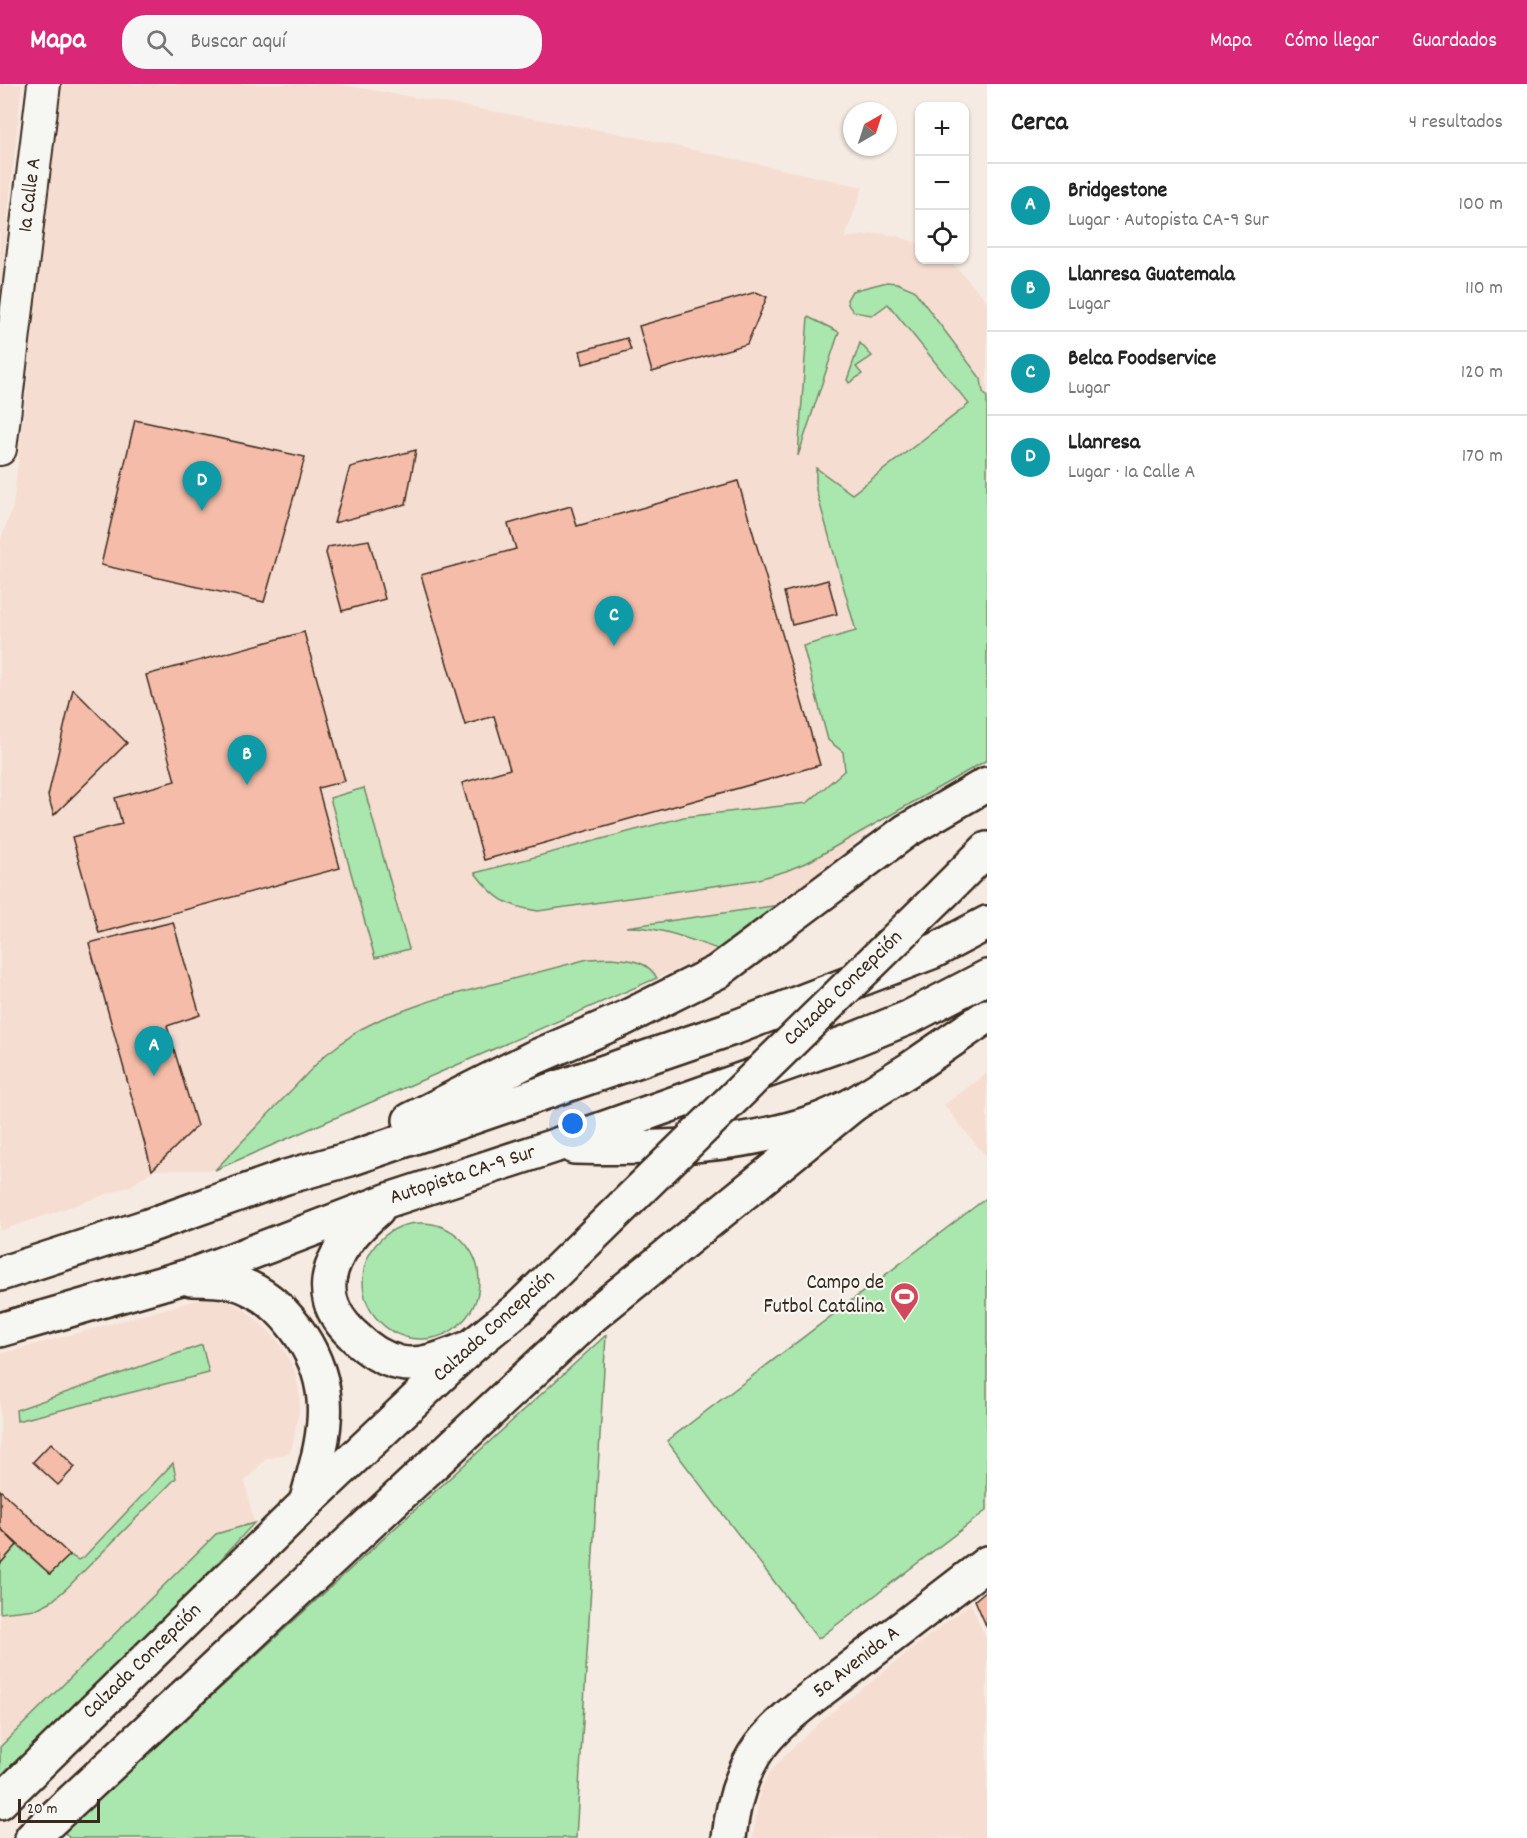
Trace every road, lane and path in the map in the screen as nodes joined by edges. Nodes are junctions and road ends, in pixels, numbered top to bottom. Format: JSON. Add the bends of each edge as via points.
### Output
{"nodes":[{"id":1,"x":44,"y":84,"type":"edge"},
{"id":2,"x":0,"y":449,"type":"edge"},
{"id":3,"x":987,"y":784,"type":"edge"},
{"id":4,"x":987,"y":849,"type":"edge"},
{"id":5,"x":987,"y":923,"type":"edge"},
{"id":6,"x":987,"y":977,"type":"edge"},
{"id":7,"x":987,"y":1016,"type":"edge"},
{"id":8,"x":854,"y":1104,"type":"junction"},
{"id":9,"x":554,"y":1146,"type":"junction"},
{"id":10,"x":286,"y":1177,"type":"junction"},
{"id":11,"x":389,"y":1200,"type":"junction"},
{"id":12,"x":0,"y":1274,"type":"edge"},
{"id":13,"x":175,"y":1280,"type":"junction"},
{"id":14,"x":0,"y":1330,"type":"edge"},
{"id":15,"x":471,"y":1347,"type":"junction"},
{"id":16,"x":306,"y":1503,"type":"junction"},
{"id":17,"x":987,"y":1563,"type":"edge"},
{"id":18,"x":0,"y":1802,"type":"edge"},
{"id":19,"x":32,"y":1838,"type":"edge"},
{"id":20,"x":729,"y":1838,"type":"edge"}],
"edges":[{"from":1,"to":2,"type":"street","name":"1a Calle A"},
{"from":3,"to":10,"type":"main road","via":[[906,831],[717,972],[369,1141]]},
{"from":4,"to":15,"type":"main road","name":"Calzada Concepción","bridge":true,"via":[[519,1308]]},
{"from":5,"to":10,"type":"main road","via":[[934,951],[736,1026],[350,1159]]},
{"from":6,"to":9,"type":"main road","name":"Autopista CA-9 Sur","via":[[910,1017],[848,1042]]},
{"from":7,"to":8,"type":"main road"},
{"from":8,"to":9,"type":"main road","via":[[819,1121],[782,1132],[719,1143],[631,1148]]},
{"from":8,"to":19,"type":"main road","via":[[591,1317]]},
{"from":9,"to":11,"type":"main road","name":"Autopista CA-9 Sur"},
{"from":10,"to":12,"type":"main road"},
{"from":11,"to":13,"type":"main road","name":"Autopista CA-9 Sur"},
{"from":11,"to":15,"type":"main road","via":[[349,1237],[333,1264],[328,1281],[330,1299],[338,1315],[364,1345],[401,1364],[446,1357]]},
{"from":13,"to":14,"type":"main road","name":"Autopista CA-9 Sur"},
{"from":13,"to":16,"type":"main road","via":[[234,1282],[259,1294],[297,1329],[312,1352],[324,1398],[324,1422]]},
{"from":15,"to":16,"type":"main road","name":"Calzada Concepción"},
{"from":16,"to":18,"type":"main road","name":"Calzada Concepción"},
{"from":17,"to":20,"type":"main road","name":"5a Avenida A","via":[[772,1732],[755,1753],[742,1779]]}]}
